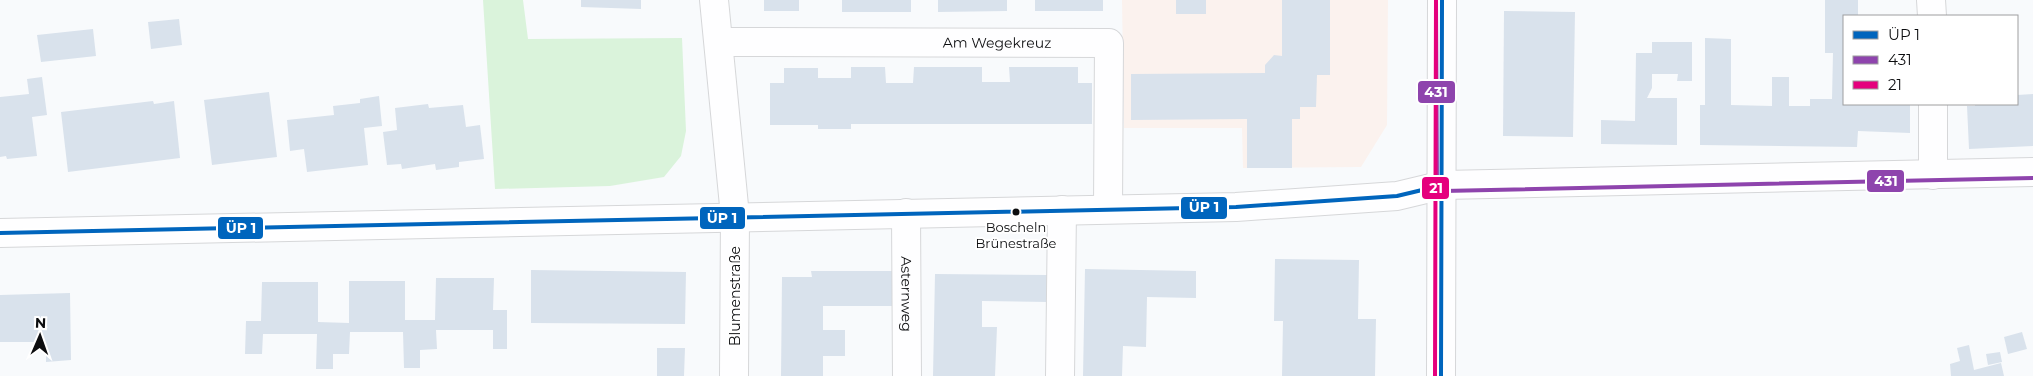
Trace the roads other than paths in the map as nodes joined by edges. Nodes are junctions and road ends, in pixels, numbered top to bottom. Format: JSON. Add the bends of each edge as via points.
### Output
{"nodes":[{"id":1,"x":714,"y":0,"type":"edge"},
{"id":2,"x":1442,"y":0,"type":"edge"},
{"id":3,"x":1932,"y":0,"type":"edge"},
{"id":4,"x":1932,"y":15,"type":"edge"},
{"id":5,"x":719,"y":42,"type":"junction"},
{"id":6,"x":1933,"y":105,"type":"edge"},
{"id":7,"x":2033,"y":172,"type":"edge"},
{"id":8,"x":1933,"y":175,"type":"junction"},
{"id":9,"x":1443,"y":185,"type":"junction"},
{"id":10,"x":1108,"y":208,"type":"junction"},
{"id":11,"x":1062,"y":210,"type":"junction"},
{"id":12,"x":906,"y":213,"type":"junction"},
{"id":13,"x":735,"y":216,"type":"junction"},
{"id":14,"x":0,"y":234,"type":"edge"},
{"id":15,"x":734,"y":376,"type":"edge"},
{"id":16,"x":907,"y":376,"type":"edge"},
{"id":17,"x":1060,"y":376,"type":"edge"},
{"id":18,"x":1441,"y":376,"type":"edge"}],
"edges":[{"from":1,"to":5,"type":"street","name":"Blumenstraße"},
{"from":2,"to":9,"type":"street"},
{"from":3,"to":4,"type":"street"},
{"from":5,"to":10,"type":"street","name":"Am Wegekreuz","via":[[1109,43]]},
{"from":5,"to":13,"type":"street","name":"Blumenstraße"},
{"from":6,"to":8,"type":"street"},
{"from":7,"to":8,"type":"street"},
{"from":8,"to":9,"type":"street"},
{"from":9,"to":10,"type":"street","via":[[1397,196],[1236,207]]},
{"from":9,"to":18,"type":"street"},
{"from":10,"to":11,"type":"street"},
{"from":11,"to":12,"type":"street"},
{"from":11,"to":17,"type":"street"},
{"from":12,"to":13,"type":"street"},
{"from":12,"to":16,"type":"street","name":"Asternweg"},
{"from":13,"to":14,"type":"street"},
{"from":13,"to":15,"type":"street","name":"Blumenstraße"}]}
